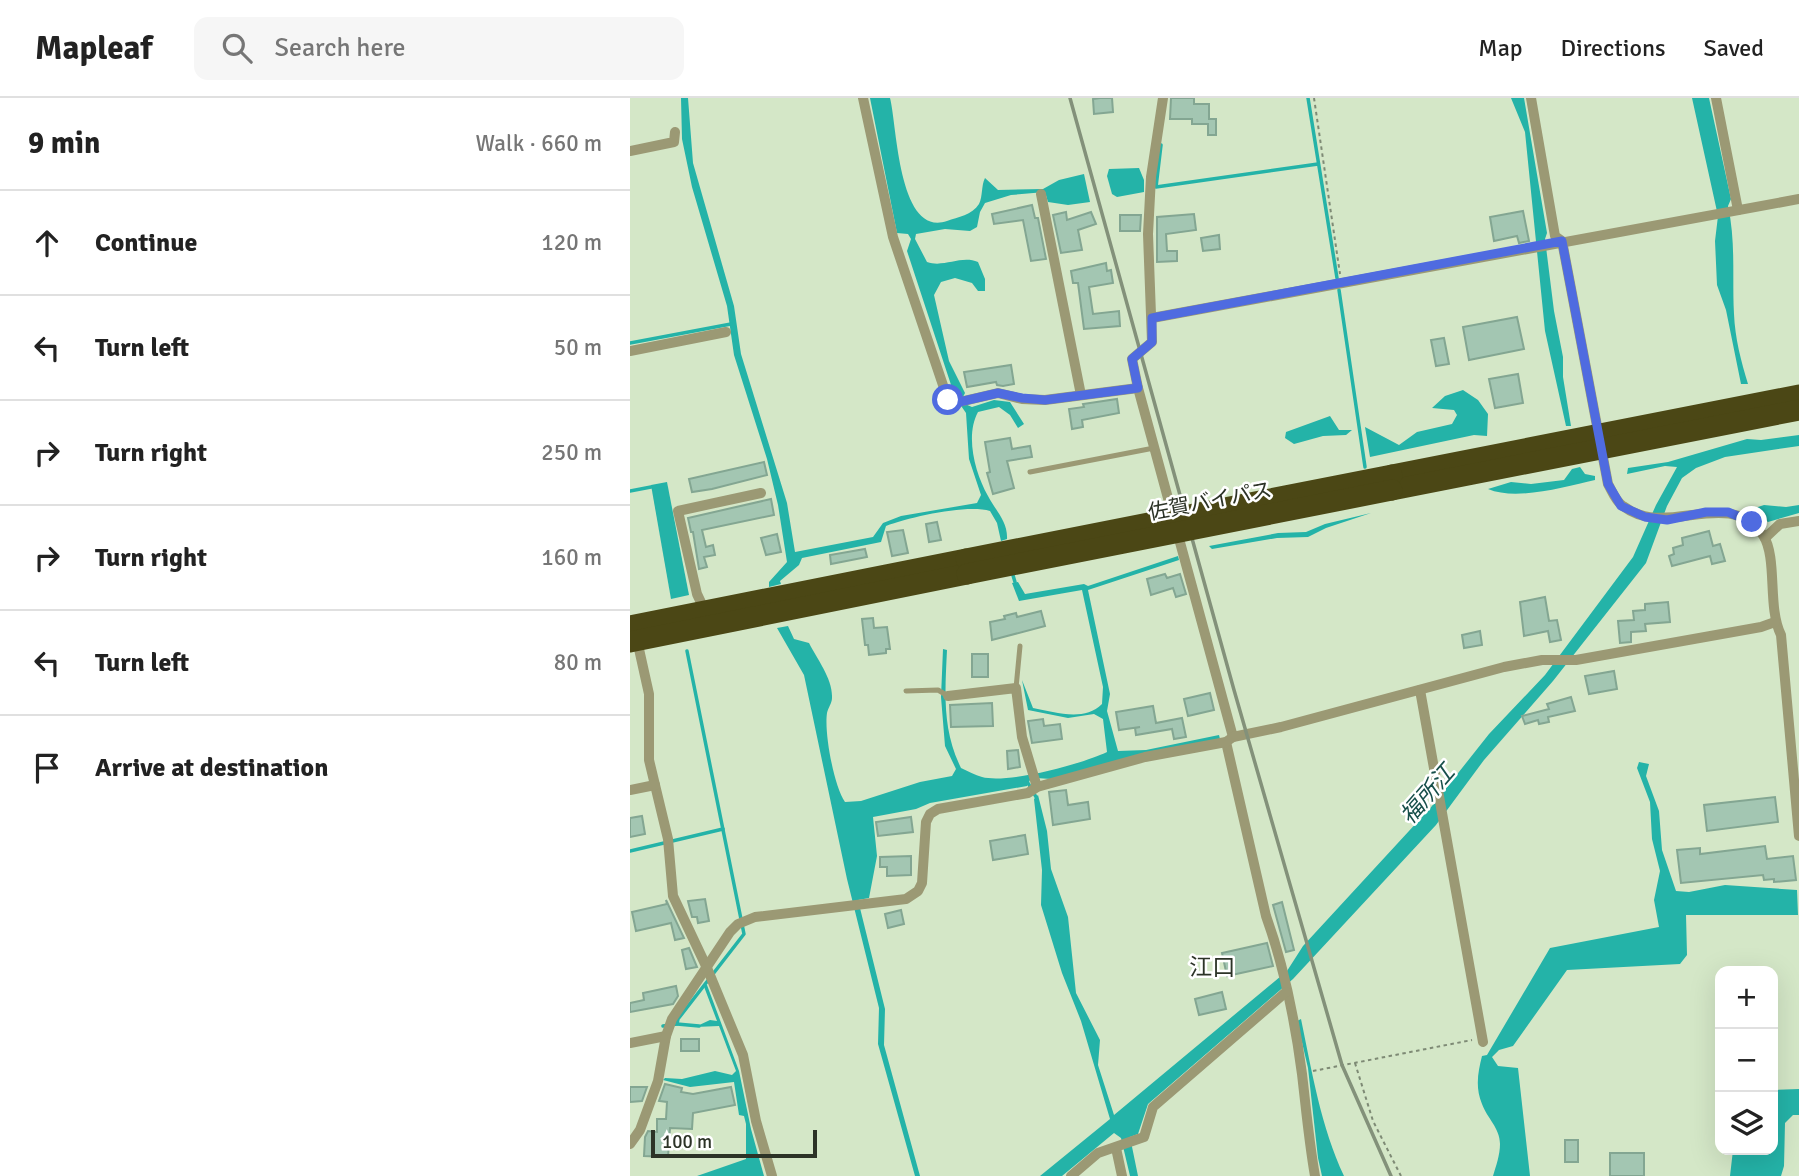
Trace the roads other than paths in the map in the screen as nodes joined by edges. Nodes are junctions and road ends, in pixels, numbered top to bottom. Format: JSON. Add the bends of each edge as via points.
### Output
{"nodes":[{"id":1,"x":863,"y":98,"type":"edge"},
{"id":2,"x":1163,"y":98,"type":"edge"},
{"id":3,"x":1531,"y":98,"type":"edge"},
{"id":4,"x":1716,"y":98,"type":"edge"},
{"id":5,"x":676,"y":132,"type":"dead end"},
{"id":6,"x":630,"y":151,"type":"edge"},
{"id":7,"x":1041,"y":194,"type":"dead end"},
{"id":8,"x":1799,"y":199,"type":"edge"},
{"id":9,"x":1735,"y":211,"type":"junction"},
{"id":10,"x":1562,"y":241,"type":"junction"},
{"id":11,"x":1152,"y":318,"type":"junction"},
{"id":12,"x":726,"y":332,"type":"dead end"},
{"id":13,"x":630,"y":351,"type":"edge"},
{"id":14,"x":1138,"y":388,"type":"junction"},
{"id":15,"x":1081,"y":395,"type":"junction"},
{"id":16,"x":1799,"y":395,"type":"edge"},
{"id":17,"x":1799,"y":410,"type":"edge"},
{"id":18,"x":1600,"y":443,"type":"junction"},
{"id":19,"x":1156,"y":447,"type":"junction"},
{"id":20,"x":1030,"y":472,"type":"dead end"},
{"id":21,"x":761,"y":493,"type":"dead end"},
{"id":22,"x":1799,"y":521,"type":"edge"},
{"id":23,"x":1765,"y":538,"type":"junction"},
{"id":24,"x":967,"y":566,"type":"junction"},
{"id":25,"x":705,"y":611,"type":"junction"},
{"id":26,"x":1775,"y":622,"type":"junction"},
{"id":27,"x":632,"y":630,"type":"edge"},
{"id":28,"x":1020,"y":646,"type":"dead end"},
{"id":29,"x":1016,"y":688,"type":"junction"},
{"id":30,"x":1420,"y":690,"type":"junction"},
{"id":31,"x":906,"y":691,"type":"dead end"},
{"id":32,"x":943,"y":693,"type":"joint"},
{"id":33,"x":1229,"y":740,"type":"junction"},
{"id":34,"x":655,"y":785,"type":"junction"},
{"id":35,"x":1033,"y":785,"type":"junction"},
{"id":36,"x":630,"y":790,"type":"edge"},
{"id":37,"x":1799,"y":836,"type":"edge"},
{"id":38,"x":707,"y":968,"type":"junction"},
{"id":39,"x":1286,"y":992,"type":"junction"},
{"id":40,"x":668,"y":1029,"type":"junction"},
{"id":41,"x":1483,"y":1042,"type":"road end"},
{"id":42,"x":630,"y":1043,"type":"edge"},
{"id":43,"x":630,"y":1143,"type":"edge"},
{"id":44,"x":1116,"y":1148,"type":"junction"},
{"id":45,"x":772,"y":1176,"type":"edge"},
{"id":46,"x":1071,"y":1176,"type":"edge"},
{"id":47,"x":1122,"y":1176,"type":"edge"},
{"id":48,"x":1315,"y":1176,"type":"edge"}],
"edges":[{"from":1,"to":15,"type":"street","via":[[893,237],[948,400],[955,403],[998,393],[1045,400]]},
{"from":2,"to":11,"type":"street","via":[[1150,188]]},
{"from":3,"to":10,"type":"street","via":[[1555,236]]},
{"from":4,"to":9,"type":"street"},
{"from":5,"to":6,"type":"street","via":[[674,142]]},
{"from":7,"to":15,"type":"street"},
{"from":8,"to":9,"type":"street"},
{"from":9,"to":10,"type":"street"},
{"from":10,"to":11,"type":"street"},
{"from":10,"to":18,"type":"street"},
{"from":11,"to":14,"type":"street","via":[[1152,342],[1132,359]]},
{"from":12,"to":13,"type":"street"},
{"from":14,"to":15,"type":"street"},
{"from":14,"to":19,"type":"street"},
{"from":16,"to":18,"type":"highway","name":"佐賀バイパス"},
{"from":17,"to":18,"type":"highway","name":"佐賀バイパス"},
{"from":18,"to":23,"type":"street","via":[[1608,484],[1621,506],[1645,517],[1667,520],[1728,512],[1752,522]]},
{"from":18,"to":24,"type":"highway","name":"佐賀バイパス","bridge":true},
{"from":19,"to":20,"type":"lane"},
{"from":19,"to":33,"type":"street"},
{"from":21,"to":25,"type":"street","via":[[678,511]]},
{"from":22,"to":23,"type":"street","via":[[1780,524]]},
{"from":23,"to":26,"type":"street"},
{"from":24,"to":25,"type":"highway","name":"佐賀バイパス"},
{"from":24,"to":27,"type":"highway","name":"佐賀バイパス"},
{"from":25,"to":27,"type":"highway","name":"佐賀バイパス"},
{"from":26,"to":30,"type":"street","via":[[1576,660],[1504,667]]},
{"from":26,"to":37,"type":"street","via":[[1781,635]]},
{"from":27,"to":34,"type":"street","via":[[649,694],[649,760]]},
{"from":28,"to":29,"type":"lane"},
{"from":29,"to":32,"type":"street"},
{"from":29,"to":35,"type":"street"},
{"from":30,"to":33,"type":"street"},
{"from":30,"to":41,"type":"street"},
{"from":31,"to":32,"type":"lane"},
{"from":33,"to":35,"type":"street"},
{"from":33,"to":39,"type":"street"},
{"from":34,"to":36,"type":"street"},
{"from":34,"to":38,"type":"street","via":[[668,842],[673,896]]},
{"from":35,"to":38,"type":"street","via":[[930,814],[922,883],[906,899],[755,917],[730,932]]},
{"from":38,"to":40,"type":"street"},
{"from":38,"to":45,"type":"street","via":[[743,1055]]},
{"from":39,"to":44,"type":"street","via":[[1153,1107],[1144,1137]]},
{"from":39,"to":48,"type":"street"},
{"from":40,"to":42,"type":"street"},
{"from":40,"to":43,"type":"street","via":[[658,1081],[640,1130]]},
{"from":44,"to":46,"type":"street","via":[[1098,1153]]},
{"from":44,"to":47,"type":"street"}]}
